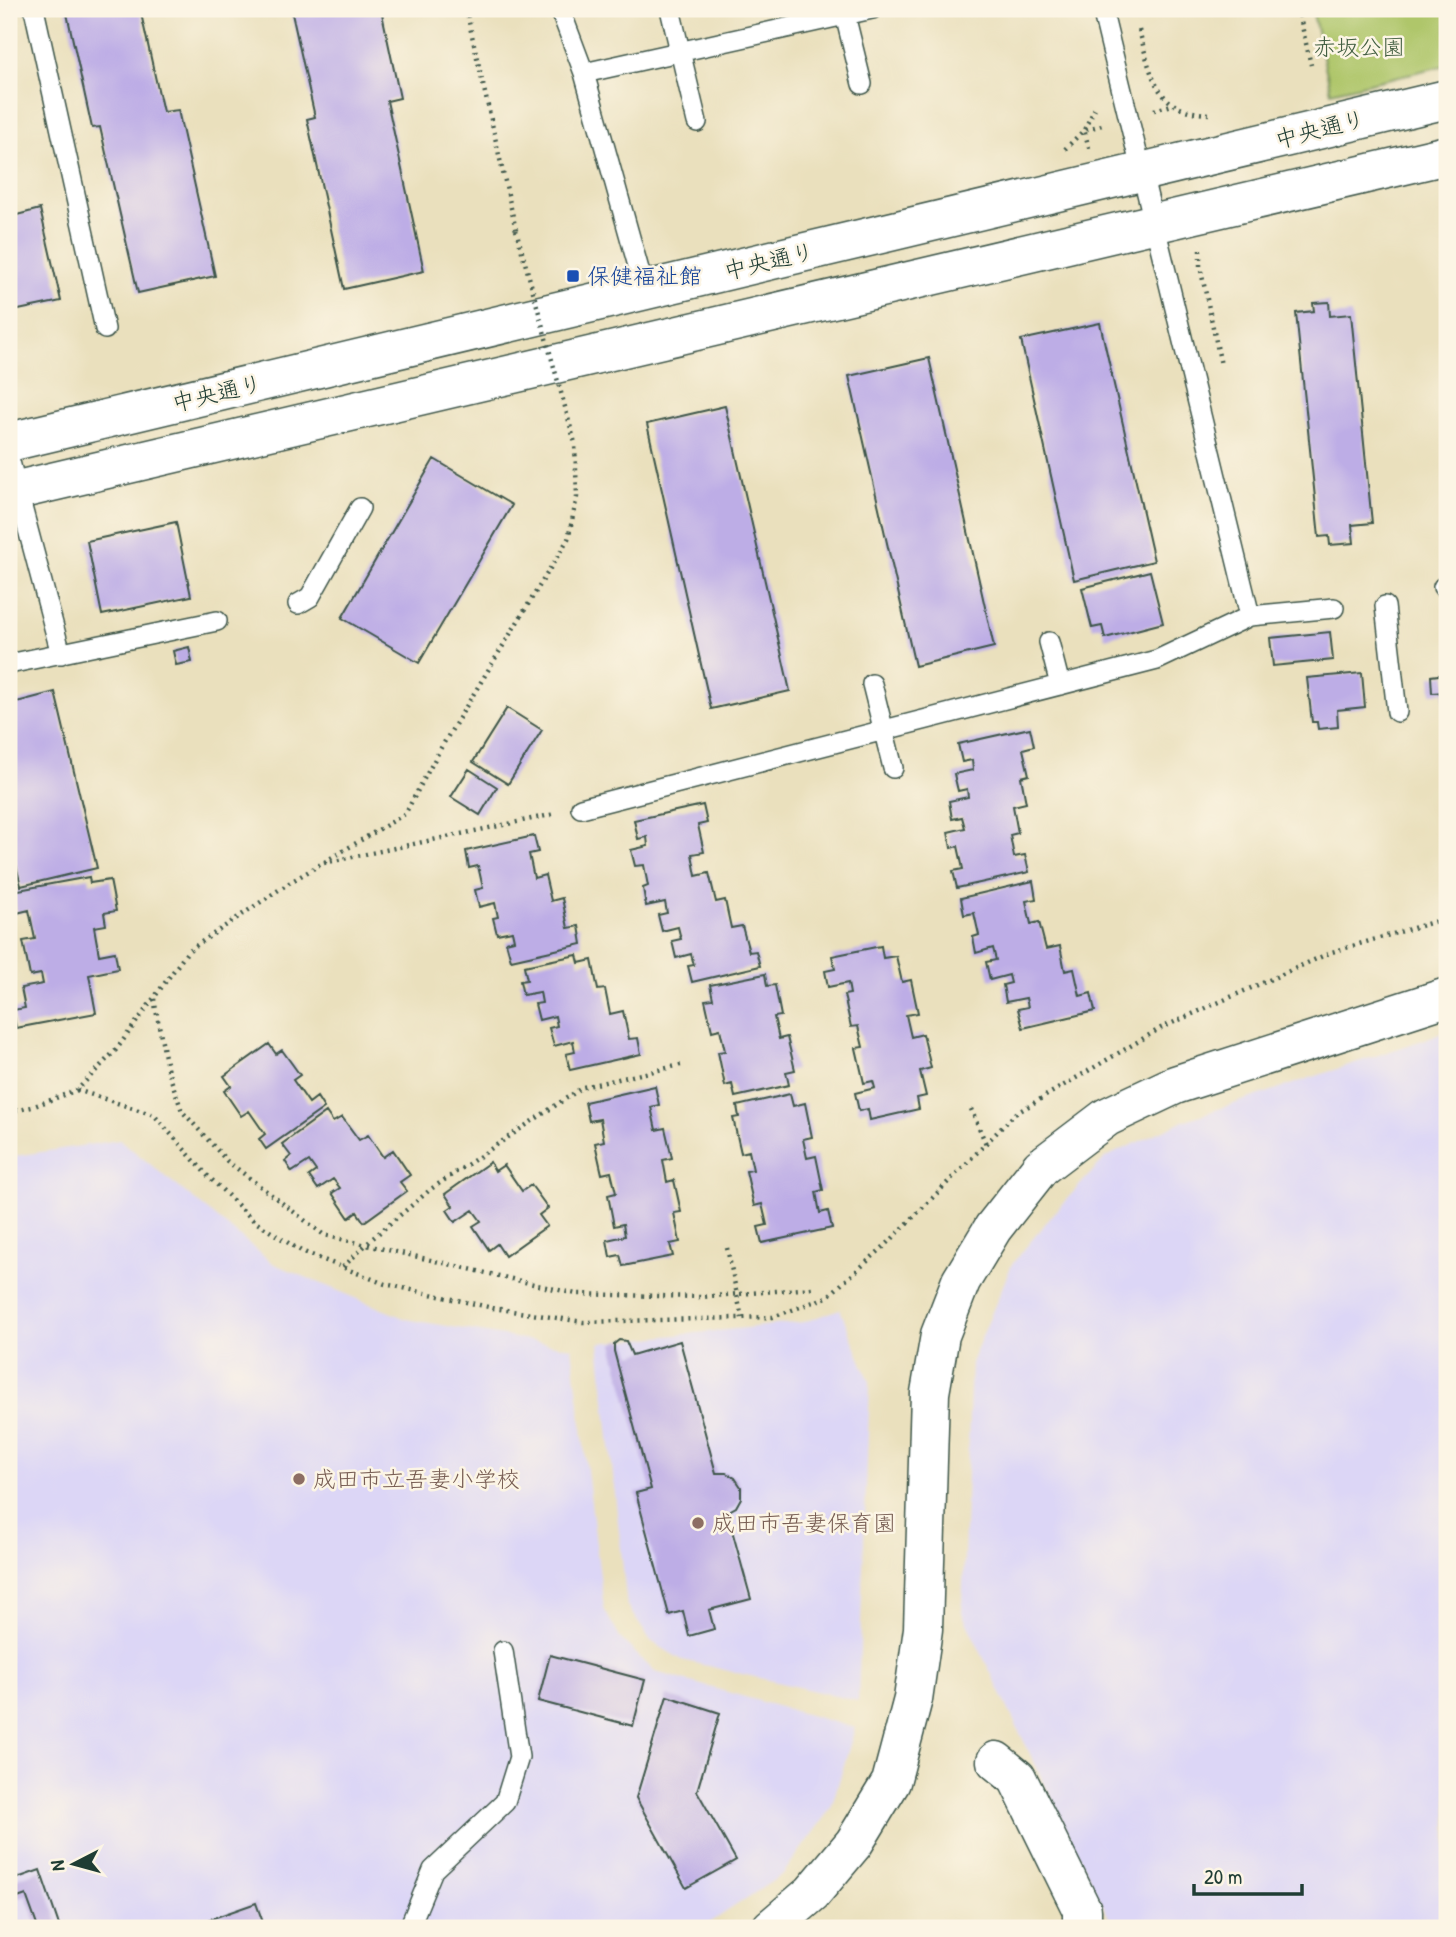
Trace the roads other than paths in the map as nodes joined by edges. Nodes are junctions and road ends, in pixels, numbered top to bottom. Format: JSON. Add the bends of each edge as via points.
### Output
{"nodes":[{"id":1,"x":34,"y":9,"type":"edge"},
{"id":2,"x":560,"y":9,"type":"edge"},
{"id":3,"x":670,"y":9,"type":"edge"},
{"id":4,"x":872,"y":9,"type":"edge"},
{"id":5,"x":1100,"y":13,"type":"edge"},
{"id":6,"x":845,"y":15,"type":"junction"},
{"id":7,"x":681,"y":51,"type":"junction"},
{"id":8,"x":583,"y":73,"type":"junction"},
{"id":9,"x":862,"y":83,"type":"dead end"},
{"id":10,"x":1447,"y":99,"type":"edge"},
{"id":11,"x":697,"y":122,"type":"dead end"},
{"id":12,"x":1447,"y":155,"type":"edge"},
{"id":13,"x":1141,"y":172,"type":"junction"},
{"id":14,"x":1153,"y":224,"type":"junction"},
{"id":15,"x":645,"y":291,"type":"junction"},
{"id":16,"x":105,"y":328,"type":"dead end"},
{"id":17,"x":9,"y":442,"type":"edge"},
{"id":18,"x":12,"y":480,"type":"edge"},
{"id":19,"x":360,"y":508,"type":"dead end"},
{"id":20,"x":298,"y":604,"type":"dead end"},
{"id":21,"x":1385,"y":606,"type":"dead end"},
{"id":22,"x":1334,"y":608,"type":"dead end"},
{"id":23,"x":1250,"y":616,"type":"junction"},
{"id":24,"x":217,"y":621,"type":"dead end"},
{"id":25,"x":1049,"y":642,"type":"dead end"},
{"id":26,"x":61,"y":654,"type":"junction"},
{"id":27,"x":9,"y":664,"type":"edge"},
{"id":28,"x":872,"y":684,"type":"dead end"},
{"id":29,"x":1060,"y":684,"type":"junction"},
{"id":30,"x":1397,"y":712,"type":"dead end"},
{"id":31,"x":883,"y":730,"type":"junction"},
{"id":32,"x":893,"y":768,"type":"dead end"},
{"id":33,"x":581,"y":808,"type":"road end"},
{"id":34,"x":1447,"y":997,"type":"edge"},
{"id":35,"x":503,"y":1651,"type":"dead end"},
{"id":36,"x":996,"y":1761,"type":"dead end"},
{"id":37,"x":408,"y":1928,"type":"edge"},
{"id":38,"x":771,"y":1928,"type":"edge"},
{"id":39,"x":1082,"y":1928,"type":"edge"}],
"edges":[{"from":1,"to":16,"type":"lane"},
{"from":2,"to":8,"type":"lane"},
{"from":3,"to":7,"type":"lane"},
{"from":4,"to":6,"type":"lane"},
{"from":5,"to":13,"type":"lane"},
{"from":6,"to":7,"type":"lane"},
{"from":6,"to":9,"type":"lane"},
{"from":7,"to":8,"type":"lane"},
{"from":7,"to":11,"type":"lane"},
{"from":8,"to":15,"type":"lane"},
{"from":10,"to":13,"type":"street","name":"中央通り"},
{"from":12,"to":14,"type":"street"},
{"from":13,"to":14,"type":"lane"},
{"from":13,"to":15,"type":"street","name":"中央通り"},
{"from":14,"to":18,"type":"street"},
{"from":14,"to":23,"type":"lane"},
{"from":15,"to":17,"type":"street","name":"中央通り"},
{"from":18,"to":26,"type":"lane"},
{"from":19,"to":20,"type":"lane","via":[[310,597]]},
{"from":21,"to":30,"type":"lane"},
{"from":22,"to":23,"type":"lane"},
{"from":23,"to":29,"type":"lane","via":[[1157,660]]},
{"from":24,"to":26,"type":"lane"},
{"from":25,"to":29,"type":"lane"},
{"from":26,"to":27,"type":"lane"},
{"from":28,"to":31,"type":"lane"},
{"from":29,"to":31,"type":"lane"},
{"from":31,"to":32,"type":"lane"},
{"from":31,"to":33,"type":"lane"},
{"from":34,"to":38,"type":"street","via":[[1175,1085],[1107,1117],[1041,1167],[993,1228],[961,1281],[940,1335],[930,1393],[923,1629],[913,1699],[891,1782],[855,1843],[813,1893]]},
{"from":35,"to":37,"type":"lane","via":[[519,1757],[505,1802],[433,1870]]},
{"from":36,"to":39,"type":"street","via":[[1017,1778],[1082,1910]]}]}
